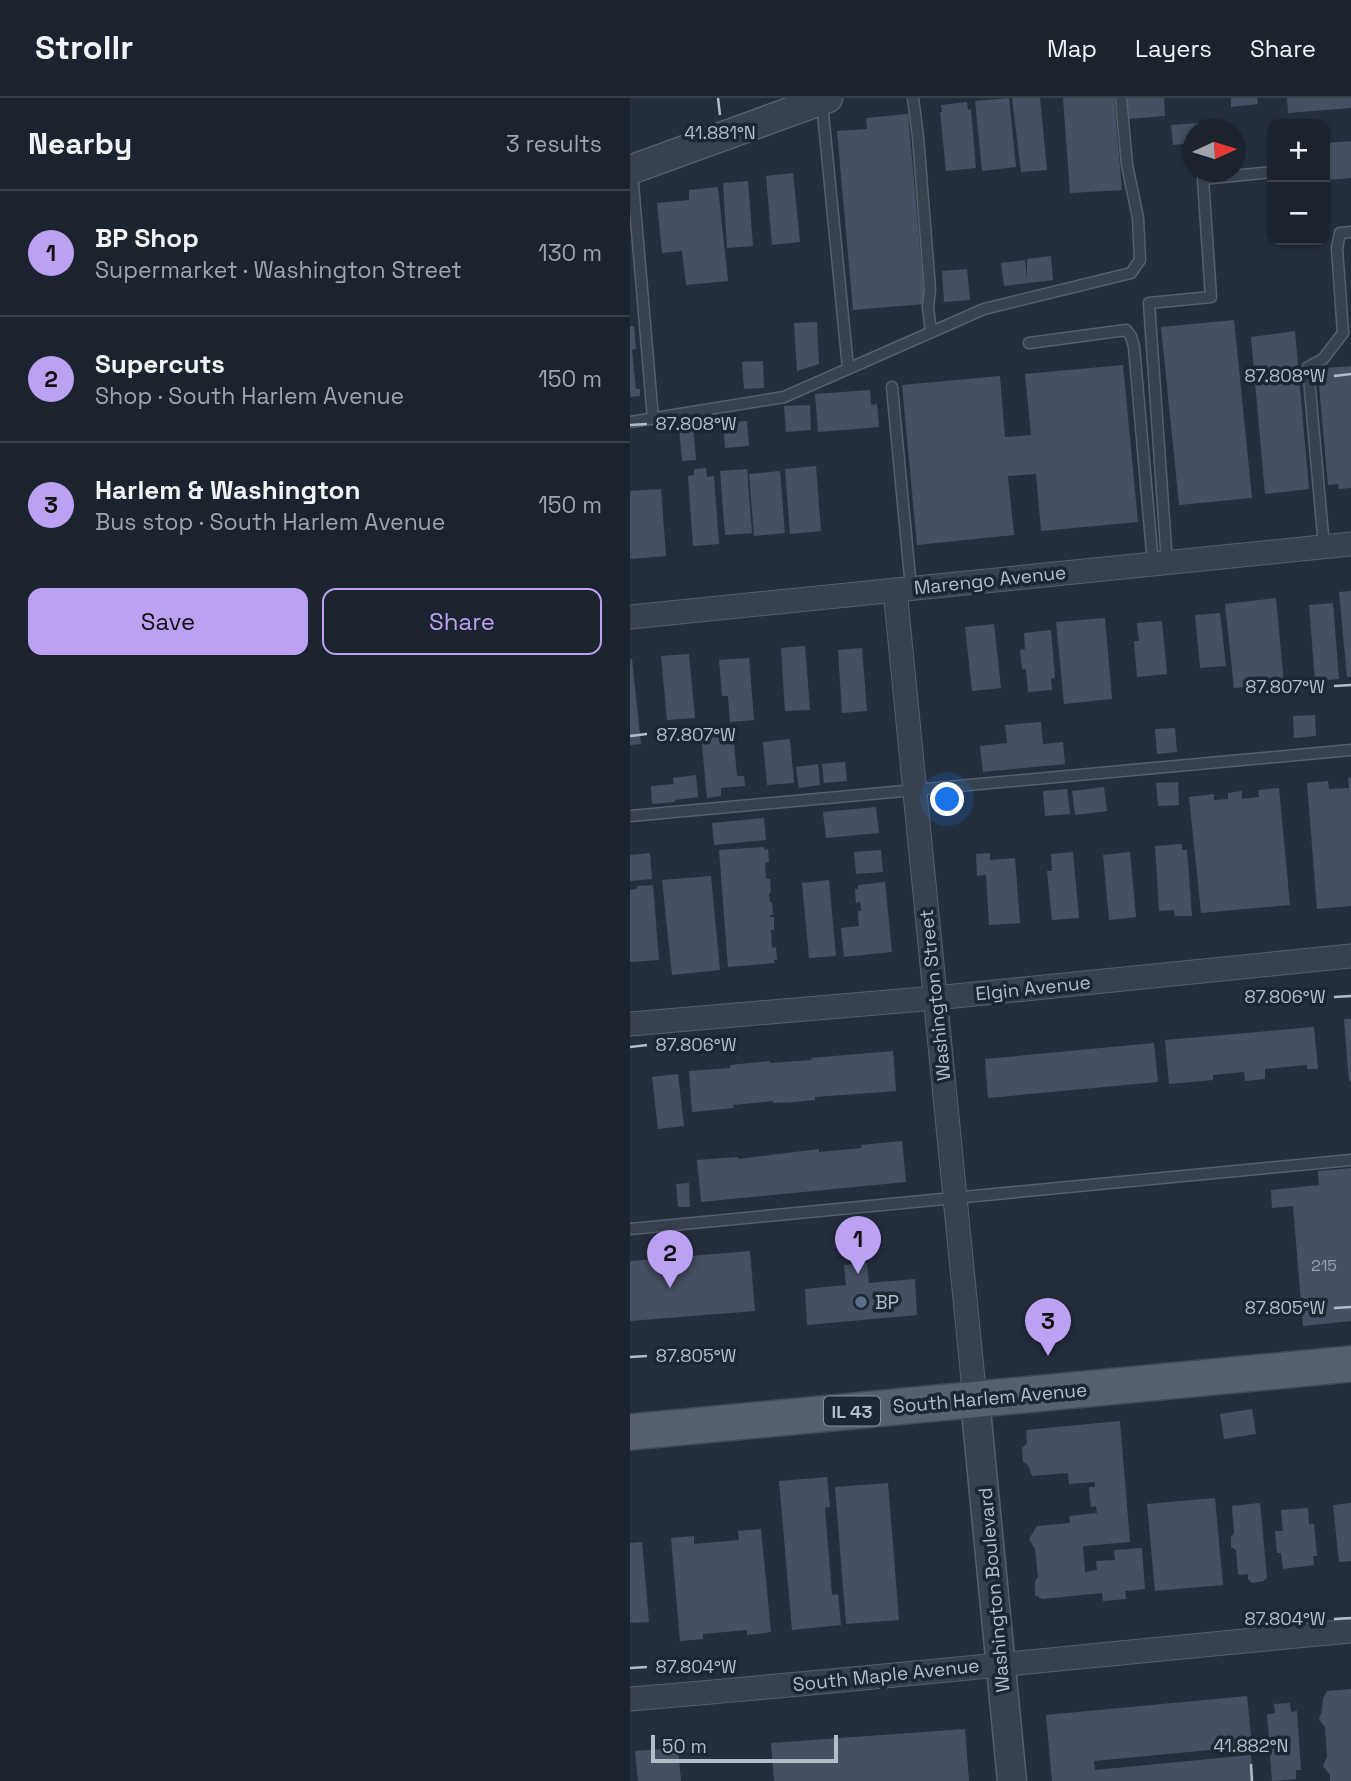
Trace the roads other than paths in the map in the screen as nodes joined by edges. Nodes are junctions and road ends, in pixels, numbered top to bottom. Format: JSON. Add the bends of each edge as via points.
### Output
{"nodes":[{"id":1,"x":913,"y":98,"type":"edge"},
{"id":2,"x":1121,"y":98,"type":"edge"},
{"id":3,"x":825,"y":99,"type":"edge"},
{"id":4,"x":631,"y":170,"type":"edge"},
{"id":5,"x":1267,"y":173,"type":"edge"},
{"id":6,"x":1351,"y":232,"type":"edge"},
{"id":7,"x":931,"y":332,"type":"junction"},
{"id":8,"x":1029,"y":343,"type":"dead end"},
{"id":9,"x":848,"y":368,"type":"junction"},
{"id":10,"x":892,"y":387,"type":"dead end"},
{"id":11,"x":653,"y":419,"type":"junction"},
{"id":12,"x":630,"y":422,"type":"edge"},
{"id":13,"x":1351,"y":544,"type":"edge"},
{"id":14,"x":1324,"y":547,"type":"junction"},
{"id":15,"x":1160,"y":563,"type":"junction"},
{"id":16,"x":903,"y":589,"type":"junction"},
{"id":17,"x":630,"y":617,"type":"edge"},
{"id":18,"x":1351,"y":750,"type":"edge"},
{"id":19,"x":914,"y":790,"type":"junction"},
{"id":20,"x":630,"y":816,"type":"edge"},
{"id":21,"x":1351,"y":956,"type":"edge"},
{"id":22,"x":935,"y":998,"type":"junction"},
{"id":23,"x":630,"y":1024,"type":"edge"},
{"id":24,"x":1351,"y":1160,"type":"edge"},
{"id":25,"x":955,"y":1198,"type":"junction"},
{"id":26,"x":630,"y":1229,"type":"edge"},
{"id":27,"x":1351,"y":1364,"type":"edge"},
{"id":28,"x":975,"y":1400,"type":"junction"},
{"id":29,"x":630,"y":1432,"type":"edge"},
{"id":30,"x":1351,"y":1631,"type":"edge"},
{"id":31,"x":1001,"y":1664,"type":"junction"},
{"id":32,"x":630,"y":1699,"type":"edge"},
{"id":33,"x":1012,"y":1781,"type":"edge"}],
"edges":[{"from":1,"to":7,"type":"lane"},
{"from":2,"to":7,"type":"lane","via":[[1138,218],[1140,260],[1131,273],[984,309]]},
{"from":3,"to":4,"type":"street"},
{"from":3,"to":9,"type":"lane"},
{"from":4,"to":11,"type":"lane"},
{"from":5,"to":15,"type":"lane","via":[[1203,179],[1211,297],[1149,303]]},
{"from":6,"to":14,"type":"lane","via":[[1340,233],[1337,248],[1343,333],[1323,359],[1308,367]]},
{"from":7,"to":9,"type":"lane"},
{"from":8,"to":15,"type":"lane","via":[[1126,330],[1131,336]]},
{"from":9,"to":11,"type":"lane","via":[[784,397]]},
{"from":10,"to":16,"type":"lane"},
{"from":11,"to":12,"type":"lane"},
{"from":13,"to":14,"type":"street","name":"Marengo Avenue"},
{"from":14,"to":15,"type":"street","name":"Marengo Avenue"},
{"from":15,"to":16,"type":"street","name":"Marengo Avenue"},
{"from":16,"to":17,"type":"street","name":"Marengo Avenue"},
{"from":16,"to":19,"type":"street","name":"Washington Street"},
{"from":18,"to":19,"type":"lane"},
{"from":19,"to":20,"type":"lane"},
{"from":19,"to":22,"type":"street","name":"Washington Street"},
{"from":21,"to":22,"type":"street","name":"Elgin Avenue"},
{"from":22,"to":23,"type":"street","name":"Elgin Avenue"},
{"from":22,"to":25,"type":"street","name":"Washington Street"},
{"from":24,"to":25,"type":"lane"},
{"from":25,"to":26,"type":"lane"},
{"from":25,"to":28,"type":"street","name":"Washington Street"},
{"from":27,"to":28,"type":"main road","name":"South Harlem Avenue","number":"IL 43"},
{"from":28,"to":29,"type":"main road","name":"South Harlem Avenue","number":"IL 43"},
{"from":28,"to":31,"type":"street","name":"Washington Boulevard"},
{"from":30,"to":31,"type":"street","name":"South Maple Avenue"},
{"from":31,"to":32,"type":"street","name":"South Maple Avenue"},
{"from":31,"to":33,"type":"street","name":"Washington Boulevard"}]}
